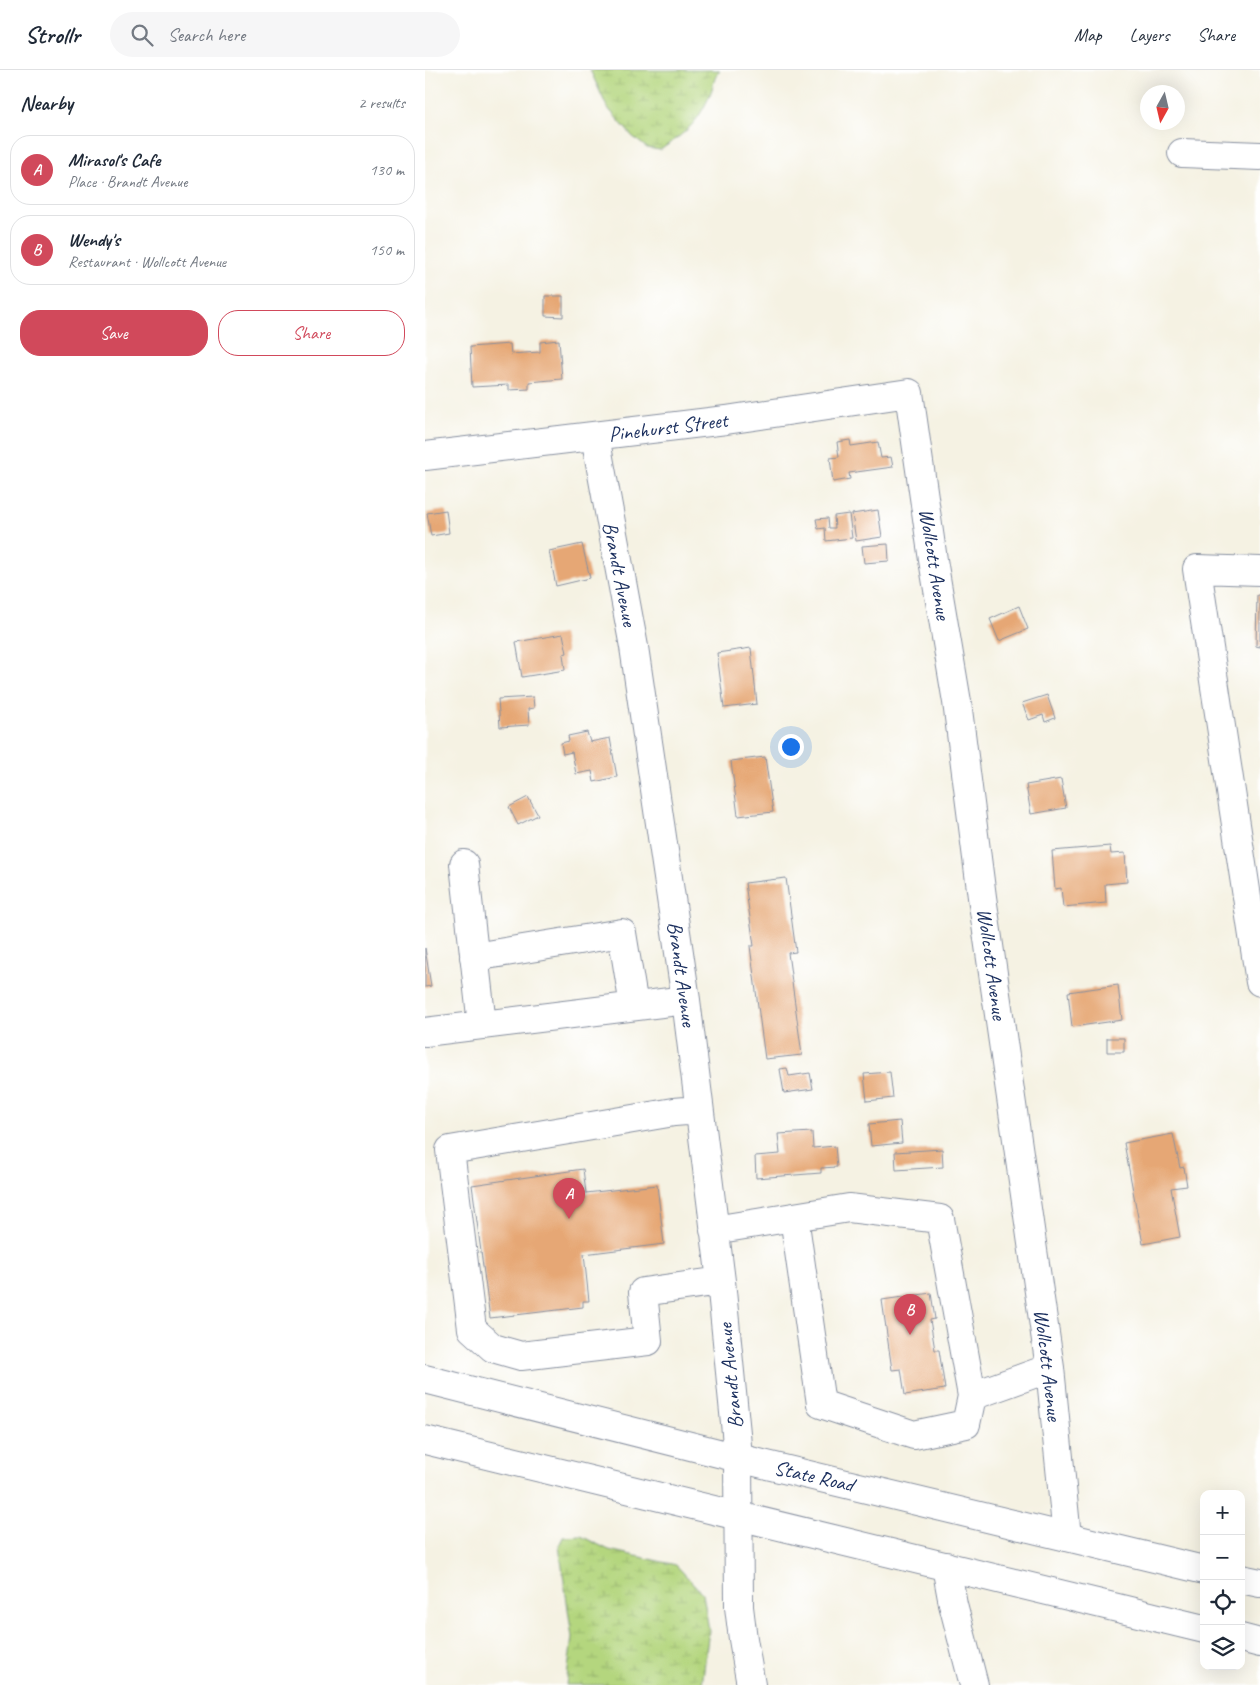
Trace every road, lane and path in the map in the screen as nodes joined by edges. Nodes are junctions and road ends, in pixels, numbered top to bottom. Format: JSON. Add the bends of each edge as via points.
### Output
{"nodes":[{"id":1,"x":1182,"y":153,"type":"dead end"},
{"id":2,"x":1260,"y":156,"type":"edge"},
{"id":3,"x":909,"y":393,"type":"joint"},
{"id":4,"x":595,"y":436,"type":"junction"},
{"id":5,"x":425,"y":456,"type":"edge"},
{"id":6,"x":1260,"y":571,"type":"edge"},
{"id":7,"x":463,"y":864,"type":"dead end"},
{"id":8,"x":474,"y":957,"type":"junction"},
{"id":9,"x":1260,"y":982,"type":"edge"},
{"id":10,"x":686,"y":1000,"type":"junction"},
{"id":11,"x":634,"y":1006,"type":"junction"},
{"id":12,"x":482,"y":1025,"type":"junction"},
{"id":13,"x":425,"y":1032,"type":"edge"},
{"id":14,"x":699,"y":1110,"type":"junction"},
{"id":15,"x":794,"y":1217,"type":"junction"},
{"id":16,"x":715,"y":1230,"type":"junction"},
{"id":17,"x":721,"y":1281,"type":"junction"},
{"id":18,"x":1050,"y":1368,"type":"junction"},
{"id":19,"x":425,"y":1379,"type":"edge"},
{"id":20,"x":972,"y":1396,"type":"junction"},
{"id":21,"x":425,"y":1440,"type":"edge"},
{"id":22,"x":738,"y":1458,"type":"junction"},
{"id":23,"x":738,"y":1516,"type":"junction"},
{"id":24,"x":1067,"y":1537,"type":"junction"},
{"id":25,"x":946,"y":1566,"type":"junction"},
{"id":26,"x":1200,"y":1569,"type":"edge"},
{"id":27,"x":1245,"y":1580,"type":"edge"},
{"id":28,"x":1260,"y":1583,"type":"edge"},
{"id":29,"x":1200,"y":1628,"type":"edge"},
{"id":30,"x":1245,"y":1639,"type":"edge"},
{"id":31,"x":1260,"y":1643,"type":"edge"},
{"id":32,"x":751,"y":1685,"type":"edge"},
{"id":33,"x":974,"y":1685,"type":"edge"}],
"edges":[{"from":1,"to":2,"type":"street"},
{"from":3,"to":4,"type":"street","name":"Pinehurst Street"},
{"from":3,"to":18,"type":"street","name":"Wollcott Avenue","via":[[957,702]]},
{"from":4,"to":5,"type":"street","name":"Pinehurst Street"},
{"from":4,"to":10,"type":"street","name":"Brandt Avenue","via":[[634,646]]},
{"from":6,"to":9,"type":"street","via":[[1197,569]]},
{"from":7,"to":8,"type":"street"},
{"from":8,"to":11,"type":"street","via":[[622,934]]},
{"from":8,"to":12,"type":"street"},
{"from":10,"to":11,"type":"street"},
{"from":10,"to":14,"type":"street","name":"Brandt Avenue"},
{"from":11,"to":12,"type":"street"},
{"from":12,"to":13,"type":"street"},
{"from":14,"to":16,"type":"street","name":"Brandt Avenue"},
{"from":14,"to":17,"type":"street","via":[[450,1150],[472,1329],[493,1348],[521,1356],[648,1341],[643,1292]]},
{"from":15,"to":16,"type":"street"},
{"from":15,"to":20,"type":"street","via":[[849,1208],[940,1219]]},
{"from":15,"to":20,"type":"street","via":[[821,1404],[913,1435],[966,1424]]},
{"from":16,"to":17,"type":"street","name":"Brandt Avenue"},
{"from":17,"to":22,"type":"street","name":"Brandt Avenue"},
{"from":18,"to":20,"type":"street"},
{"from":18,"to":24,"type":"street","name":"Wollcott Avenue"},
{"from":19,"to":22,"type":"street","name":"State Road"},
{"from":21,"to":23,"type":"street"},
{"from":22,"to":23,"type":"street","name":"Brandt Avenue"},
{"from":22,"to":24,"type":"street","name":"State Road"},
{"from":23,"to":25,"type":"street"},
{"from":23,"to":32,"type":"street","name":"Brandt Avenue","via":[[739,1608]]},
{"from":24,"to":26,"type":"street","name":"State Road"},
{"from":25,"to":29,"type":"street"},
{"from":25,"to":33,"type":"street"},
{"from":27,"to":28,"type":"street"},
{"from":30,"to":31,"type":"street"}]}
